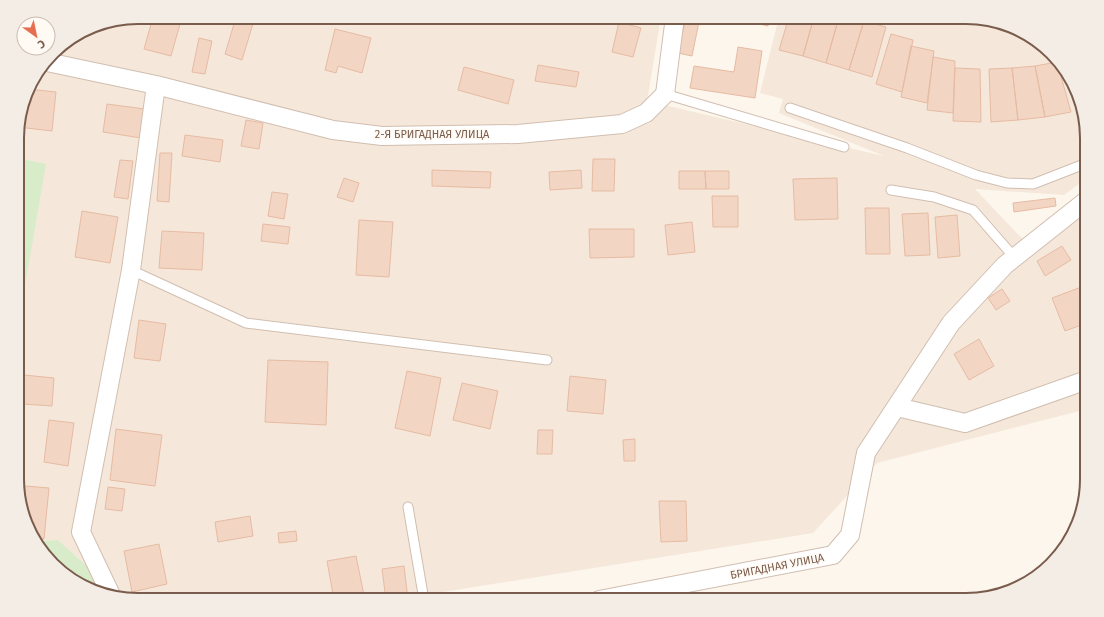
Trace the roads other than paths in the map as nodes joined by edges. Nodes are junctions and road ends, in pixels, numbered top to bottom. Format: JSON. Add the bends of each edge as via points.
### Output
{"nodes":[{"id":1,"x":674,"y":24,"type":"edge"},
{"id":2,"x":52,"y":63,"type":"edge"},
{"id":3,"x":156,"y":85,"type":"junction"},
{"id":4,"x":664,"y":94,"type":"junction"},
{"id":5,"x":790,"y":108,"type":"dead end"},
{"id":6,"x":844,"y":147,"type":"dead end"},
{"id":7,"x":1080,"y":166,"type":"edge"},
{"id":8,"x":891,"y":190,"type":"dead end"},
{"id":9,"x":1080,"y":205,"type":"edge"},
{"id":10,"x":1014,"y":257,"type":"junction"},
{"id":11,"x":131,"y":270,"type":"junction"},
{"id":12,"x":547,"y":360,"type":"dead end"},
{"id":13,"x":1080,"y":382,"type":"edge"},
{"id":14,"x":897,"y":407,"type":"junction"},
{"id":15,"x":408,"y":507,"type":"dead end"},
{"id":16,"x":108,"y":589,"type":"edge"},
{"id":17,"x":423,"y":593,"type":"edge"},
{"id":18,"x":635,"y":593,"type":"edge"}],
"edges":[{"from":1,"to":4,"type":"street"},
{"from":2,"to":3,"type":"street","name":"2-Я БРИГАДНАЯ УЛИЦА"},
{"from":3,"to":4,"type":"street","name":"2-Я БРИГАДНАЯ УЛИЦА","via":[[333,130],[382,136],[518,134],[622,124],[646,113]]},
{"from":3,"to":11,"type":"street"},
{"from":4,"to":6,"type":"lane"},
{"from":5,"to":7,"type":"lane","via":[[907,148],[976,175],[1007,183],[1033,184]]},
{"from":8,"to":10,"type":"lane","via":[[934,197],[973,210]]},
{"from":9,"to":10,"type":"street","name":"БРИГАДНАЯ УЛИЦА"},
{"from":10,"to":14,"type":"street","name":"БРИГАДНАЯ УЛИЦА","via":[[951,323]]},
{"from":11,"to":12,"type":"lane","via":[[246,323]]},
{"from":11,"to":16,"type":"street","via":[[81,532]]},
{"from":13,"to":14,"type":"street","via":[[966,423]]},
{"from":14,"to":18,"type":"street","name":"БРИГАДНАЯ УЛИЦА","via":[[866,453],[850,534],[833,555]]},
{"from":15,"to":17,"type":"lane"}]}
